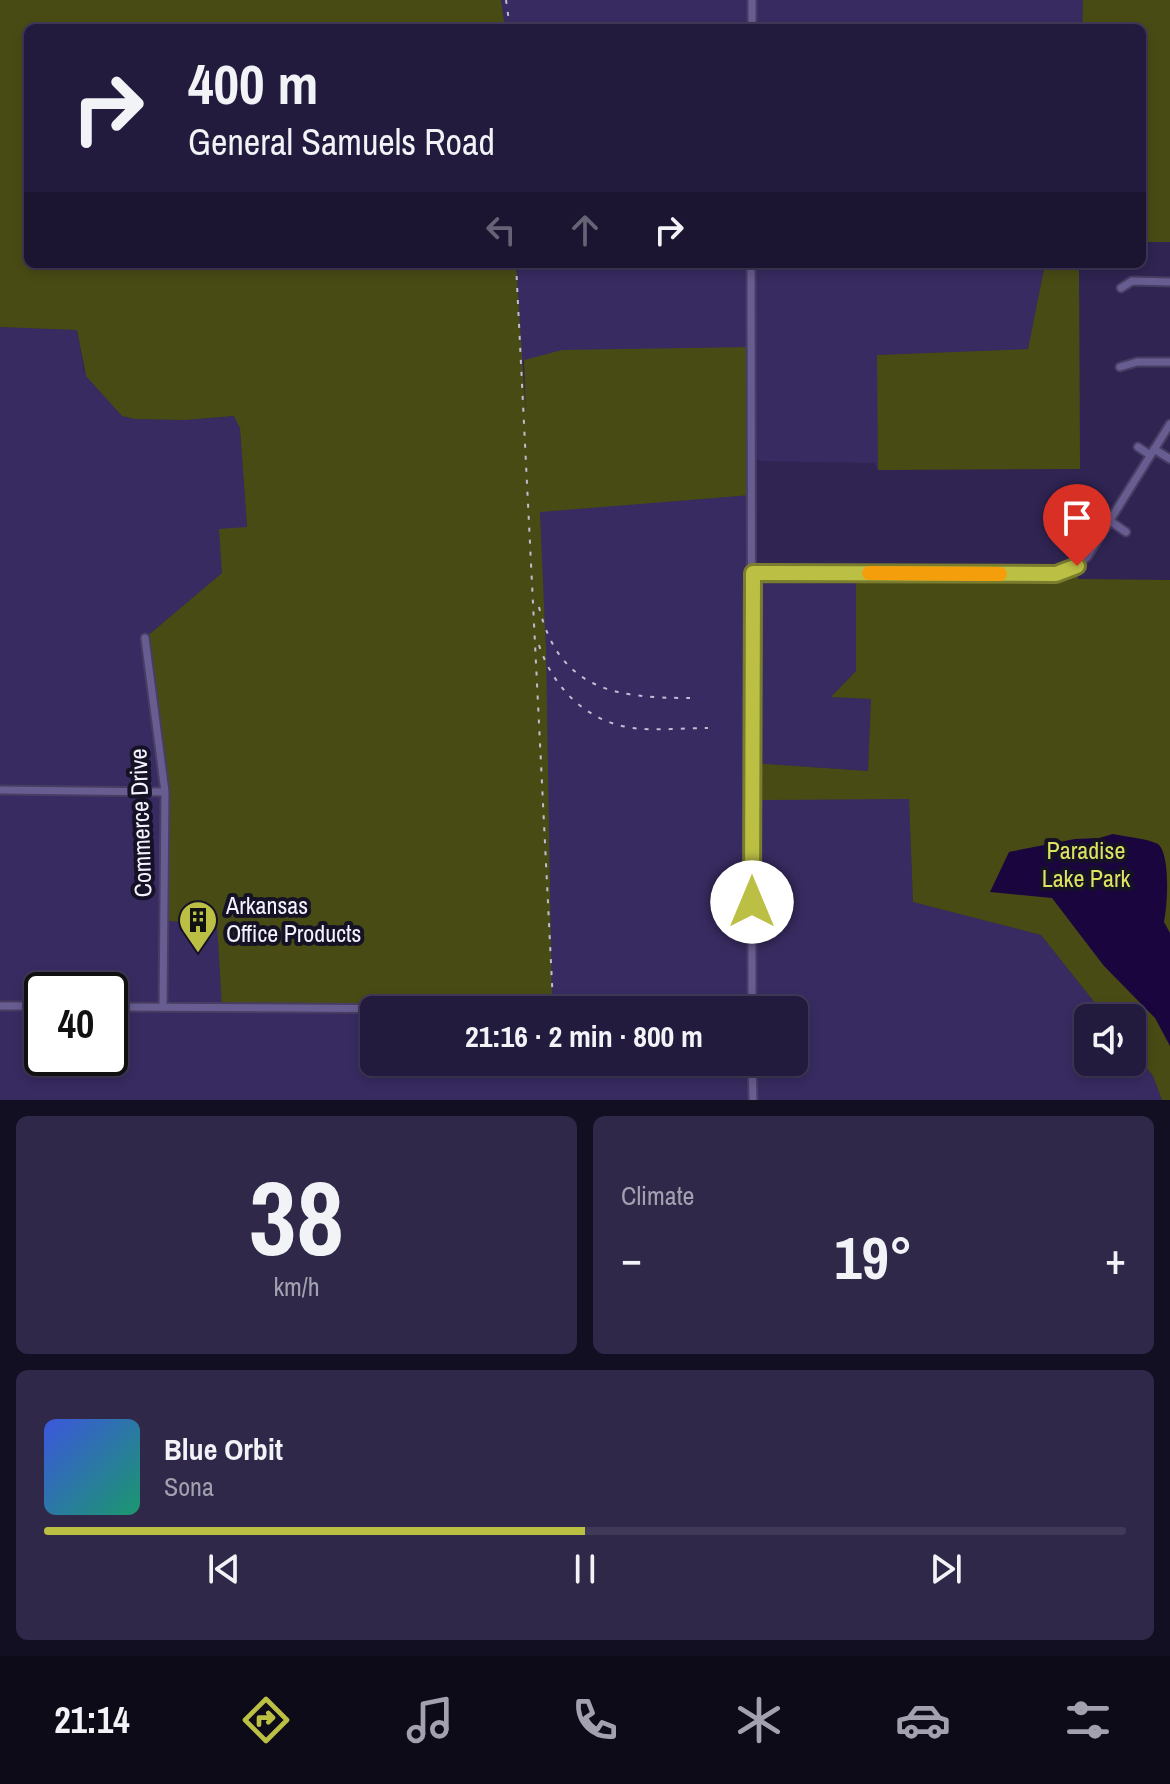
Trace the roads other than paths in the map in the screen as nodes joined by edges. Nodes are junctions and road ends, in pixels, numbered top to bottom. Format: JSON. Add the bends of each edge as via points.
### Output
{"nodes":[{"id":1,"x":752,"y":0,"type":"edge"},
{"id":2,"x":752,"y":24,"type":"edge"},
{"id":3,"x":751,"y":268,"type":"edge"},
{"id":4,"x":1170,"y":282,"type":"edge"},
{"id":5,"x":1121,"y":288,"type":"dead end"},
{"id":6,"x":1170,"y":362,"type":"edge"},
{"id":7,"x":1120,"y":367,"type":"dead end"},
{"id":8,"x":1170,"y":424,"type":"edge"},
{"id":9,"x":1138,"y":447,"type":"dead end"},
{"id":10,"x":1152,"y":452,"type":"junction"},
{"id":11,"x":1170,"y":459,"type":"edge"},
{"id":12,"x":1110,"y":521,"type":"junction"},
{"id":13,"x":1126,"y":532,"type":"dead end"},
{"id":14,"x":753,"y":573,"type":"junction"},
{"id":15,"x":145,"y":638,"type":"dead end"},
{"id":16,"x":0,"y":790,"type":"edge"},
{"id":17,"x":165,"y":792,"type":"junction"},
{"id":18,"x":752,"y":996,"type":"edge"},
{"id":19,"x":0,"y":1006,"type":"edge"},
{"id":20,"x":24,"y":1006,"type":"edge"},
{"id":21,"x":128,"y":1007,"type":"edge"},
{"id":22,"x":163,"y":1007,"type":"junction"},
{"id":23,"x":360,"y":1008,"type":"edge"},
{"id":24,"x":752,"y":1076,"type":"edge"},
{"id":25,"x":753,"y":1100,"type":"edge"}],
"edges":[{"from":1,"to":2,"type":"street"},
{"from":3,"to":14,"type":"street"},
{"from":4,"to":5,"type":"street","via":[[1132,281]]},
{"from":6,"to":7,"type":"street"},
{"from":8,"to":10,"type":"street"},
{"from":9,"to":10,"type":"street"},
{"from":10,"to":11,"type":"street"},
{"from":10,"to":12,"type":"street"},
{"from":12,"to":13,"type":"street"},
{"from":12,"to":14,"type":"street","via":[[1083,561],[1056,574]]},
{"from":14,"to":18,"type":"street"},
{"from":15,"to":17,"type":"street","name":"Commerce Drive"},
{"from":16,"to":17,"type":"street"},
{"from":17,"to":22,"type":"street","name":"Commerce Drive"},
{"from":19,"to":20,"type":"street"},
{"from":21,"to":22,"type":"street"},
{"from":22,"to":23,"type":"street"},
{"from":24,"to":25,"type":"street"}]}
